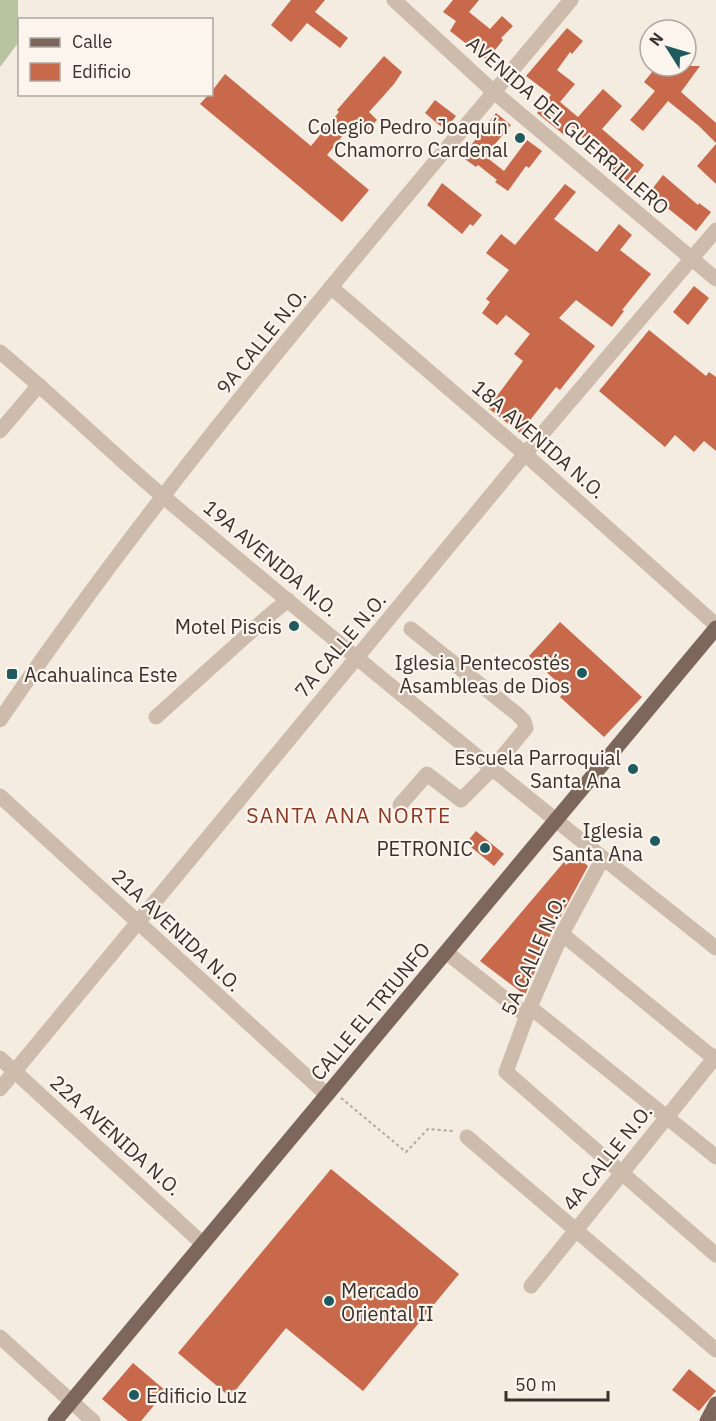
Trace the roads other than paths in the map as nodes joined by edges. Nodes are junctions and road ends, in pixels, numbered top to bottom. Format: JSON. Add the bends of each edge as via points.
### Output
{"nodes":[{"id":1,"x":394,"y":0,"type":"edge"},
{"id":2,"x":571,"y":0,"type":"edge"},
{"id":3,"x":495,"y":92,"type":"junction"},
{"id":4,"x":716,"y":230,"type":"edge"},
{"id":5,"x":692,"y":260,"type":"junction"},
{"id":6,"x":716,"y":279,"type":"edge"},
{"id":7,"x":332,"y":288,"type":"junction"},
{"id":8,"x":0,"y":352,"type":"edge"},
{"id":9,"x":39,"y":385,"type":"junction"},
{"id":10,"x":0,"y":431,"type":"edge"},
{"id":11,"x":525,"y":454,"type":"junction"},
{"id":12,"x":163,"y":496,"type":"junction"},
{"id":13,"x":288,"y":600,"type":"junction"},
{"id":14,"x":716,"y":626,"type":"edge"},
{"id":15,"x":411,"y":629,"type":"dead end"},
{"id":16,"x":357,"y":657,"type":"junction"},
{"id":17,"x":156,"y":717,"type":"dead end"},
{"id":18,"x":0,"y":720,"type":"edge"},
{"id":19,"x":492,"y":769,"type":"junction"},
{"id":20,"x":0,"y":796,"type":"edge"},
{"id":21,"x":400,"y":805,"type":"dead end"},
{"id":22,"x":555,"y":820,"type":"junction"},
{"id":23,"x":603,"y":858,"type":"junction"},
{"id":24,"x":137,"y":921,"type":"junction"},
{"id":25,"x":562,"y":934,"type":"junction"},
{"id":26,"x":714,"y":944,"type":"edge"},
{"id":27,"x":446,"y":952,"type":"junction"},
{"id":28,"x":529,"y":1012,"type":"junction"},
{"id":29,"x":0,"y":1058,"type":"edge"},
{"id":30,"x":715,"y":1058,"type":"edge"},
{"id":31,"x":14,"y":1071,"type":"junction"},
{"id":32,"x":0,"y":1089,"type":"edge"},
{"id":33,"x":329,"y":1093,"type":"junction"},
{"id":34,"x":666,"y":1117,"type":"junction"},
{"id":35,"x":467,"y":1137,"type":"road end"},
{"id":36,"x":716,"y":1157,"type":"edge"},
{"id":37,"x":621,"y":1173,"type":"junction"},
{"id":38,"x":576,"y":1230,"type":"junction"},
{"id":39,"x":203,"y":1244,"type":"junction"},
{"id":40,"x":716,"y":1256,"type":"edge"},
{"id":41,"x":531,"y":1286,"type":"dead end"},
{"id":42,"x":0,"y":1337,"type":"edge"},
{"id":43,"x":716,"y":1350,"type":"edge"},
{"id":44,"x":72,"y":1401,"type":"junction"},
{"id":45,"x":716,"y":1404,"type":"edge"},
{"id":46,"x":55,"y":1421,"type":"edge"},
{"id":47,"x":93,"y":1421,"type":"edge"},
{"id":48,"x":707,"y":1421,"type":"edge"}],
"edges":[{"from":1,"to":3,"type":"street","name":"AVENIDA DEL GUERRILLERO"},
{"from":2,"to":3,"type":"street","name":"9A CALLE N.O."},
{"from":3,"to":5,"type":"street","name":"AVENIDA DEL GUERRILLERO"},
{"from":3,"to":7,"type":"street","name":"9A CALLE N.O."},
{"from":4,"to":5,"type":"street","name":"7A CALLE N.O."},
{"from":5,"to":6,"type":"street","name":"AVENIDA DEL GUERRILLERO"},
{"from":5,"to":11,"type":"street","name":"7A CALLE N.O."},
{"from":7,"to":11,"type":"street","name":"18A AVENIDA N.O."},
{"from":7,"to":12,"type":"street","name":"9A CALLE N.O."},
{"from":8,"to":9,"type":"street","name":"19A AVENIDA N.O."},
{"from":9,"to":10,"type":"street"},
{"from":9,"to":12,"type":"street","name":"19A AVENIDA N.O."},
{"from":11,"to":14,"type":"street","name":"18A AVENIDA N.O."},
{"from":11,"to":16,"type":"street","name":"7A CALLE N.O."},
{"from":12,"to":13,"type":"street","name":"19A AVENIDA N.O."},
{"from":12,"to":18,"type":"street","name":"9A CALLE N.O."},
{"from":13,"to":16,"type":"street","name":"19A AVENIDA N.O."},
{"from":13,"to":17,"type":"street"},
{"from":14,"to":22,"type":"main road","name":"CALLE EL TRIUNFO"},
{"from":15,"to":19,"type":"street","via":[[524,721],[526,728]]},
{"from":16,"to":19,"type":"street","name":"19A AVENIDA N.O."},
{"from":16,"to":24,"type":"street","name":"7A CALLE N.O."},
{"from":19,"to":21,"type":"street","via":[[461,800],[427,774]]},
{"from":19,"to":22,"type":"street","name":"19A AVENIDA N.O."},
{"from":20,"to":24,"type":"street","name":"21A AVENIDA N.O."},
{"from":22,"to":23,"type":"street","name":"19A AVENIDA N.O."},
{"from":22,"to":27,"type":"main road","name":"CALLE EL TRIUNFO"},
{"from":23,"to":25,"type":"street","name":"5A CALLE N.O."},
{"from":23,"to":26,"type":"street","name":"19A AVENIDA N.O."},
{"from":24,"to":31,"type":"street","name":"7A CALLE N.O."},
{"from":24,"to":33,"type":"street","name":"21A AVENIDA N.O."},
{"from":25,"to":28,"type":"street","name":"5A CALLE N.O."},
{"from":25,"to":30,"type":"street"},
{"from":27,"to":28,"type":"street"},
{"from":27,"to":33,"type":"main road","name":"CALLE EL TRIUNFO"},
{"from":28,"to":34,"type":"street"},
{"from":28,"to":37,"type":"street","name":"5A CALLE N.O.","via":[[506,1072]]},
{"from":29,"to":31,"type":"street","name":"22A AVENIDA N.O."},
{"from":30,"to":34,"type":"street","name":"4A CALLE N.O."},
{"from":31,"to":32,"type":"street","name":"7A CALLE N.O."},
{"from":31,"to":39,"type":"street","name":"22A AVENIDA N.O."},
{"from":33,"to":39,"type":"main road","name":"CALLE EL TRIUNFO"},
{"from":34,"to":36,"type":"street"},
{"from":34,"to":37,"type":"street","name":"4A CALLE N.O."},
{"from":35,"to":38,"type":"street"},
{"from":37,"to":38,"type":"street","name":"4A CALLE N.O."},
{"from":37,"to":40,"type":"street"},
{"from":38,"to":41,"type":"street","name":"4A CALLE N.O."},
{"from":38,"to":43,"type":"street"},
{"from":39,"to":44,"type":"main road","name":"CALLE EL TRIUNFO"},
{"from":42,"to":44,"type":"street"},
{"from":44,"to":46,"type":"main road","name":"CALLE EL TRIUNFO"},
{"from":44,"to":47,"type":"street"},
{"from":45,"to":48,"type":"main road"}]}
